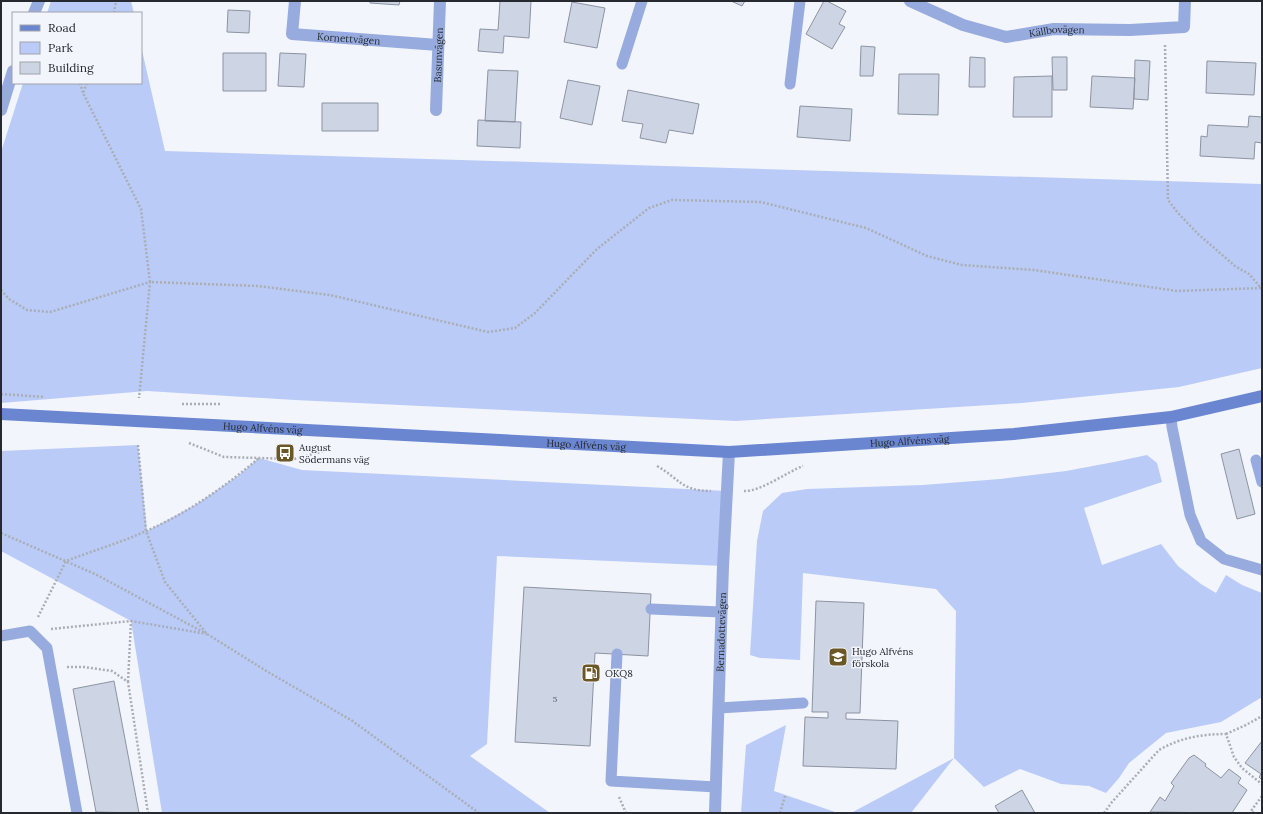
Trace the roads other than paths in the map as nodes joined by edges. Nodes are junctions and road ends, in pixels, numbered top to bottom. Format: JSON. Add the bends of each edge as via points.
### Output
{"nodes":[{"id":1,"x":38,"y":1,"type":"edge"},
{"id":2,"x":295,"y":1,"type":"edge"},
{"id":3,"x":440,"y":1,"type":"edge"},
{"id":4,"x":642,"y":1,"type":"edge"},
{"id":5,"x":800,"y":1,"type":"edge"},
{"id":6,"x":910,"y":1,"type":"edge"},
{"id":7,"x":1185,"y":1,"type":"edge"},
{"id":8,"x":34,"y":12,"type":"edge"},
{"id":9,"x":438,"y":45,"type":"junction"},
{"id":10,"x":622,"y":64,"type":"dead end"},
{"id":11,"x":12,"y":74,"type":"edge"},
{"id":12,"x":790,"y":84,"type":"dead end"},
{"id":13,"x":1,"y":110,"type":"edge"},
{"id":14,"x":436,"y":110,"type":"dead end"},
{"id":15,"x":1262,"y":396,"type":"edge"},
{"id":16,"x":1,"y":414,"type":"edge"},
{"id":17,"x":1171,"y":417,"type":"junction"},
{"id":18,"x":728,"y":452,"type":"junction"},
{"id":19,"x":1256,"y":460,"type":"dead end"},
{"id":20,"x":1262,"y":482,"type":"edge"},
{"id":21,"x":1262,"y":570,"type":"edge"},
{"id":22,"x":650,"y":609,"type":"dead end"},
{"id":23,"x":722,"y":612,"type":"junction"},
{"id":24,"x":1,"y":636,"type":"edge"},
{"id":25,"x":617,"y":654,"type":"dead end"},
{"id":26,"x":802,"y":703,"type":"dead end"},
{"id":27,"x":719,"y":708,"type":"junction"},
{"id":28,"x":716,"y":788,"type":"junction"},
{"id":29,"x":77,"y":813,"type":"edge"},
{"id":30,"x":715,"y":813,"type":"edge"}],
"edges":[{"from":1,"to":8,"type":"street"},
{"from":2,"to":9,"type":"street","name":"Kornettvägen","via":[[292,34]]},
{"from":3,"to":9,"type":"street","name":"Basunvägen"},
{"from":4,"to":10,"type":"lane"},
{"from":5,"to":12,"type":"lane"},
{"from":6,"to":7,"type":"street","name":"Källbovägen","via":[[963,25],[1006,37],[1054,29],[1130,30],[1184,27]]},
{"from":9,"to":14,"type":"street","name":"Basunvägen"},
{"from":11,"to":13,"type":"street"},
{"from":15,"to":17,"type":"street","name":"Hugo Alfvéns väg"},
{"from":16,"to":18,"type":"street","name":"Hugo Alfvéns väg"},
{"from":17,"to":18,"type":"street","name":"Hugo Alfvéns väg","via":[[1014,434]]},
{"from":17,"to":21,"type":"lane","via":[[1190,516],[1201,541],[1224,559]]},
{"from":18,"to":23,"type":"street","name":"Bernadottevägen"},
{"from":19,"to":20,"type":"lane"},
{"from":22,"to":23,"type":"lane"},
{"from":23,"to":27,"type":"street","name":"Bernadottevägen"},
{"from":24,"to":29,"type":"lane","via":[[30,631],[47,648]]},
{"from":25,"to":28,"type":"lane","via":[[612,781]]},
{"from":26,"to":27,"type":"lane"},
{"from":27,"to":28,"type":"street","name":"Bernadottevägen"},
{"from":28,"to":30,"type":"street","name":"Bernadottevägen"}]}
